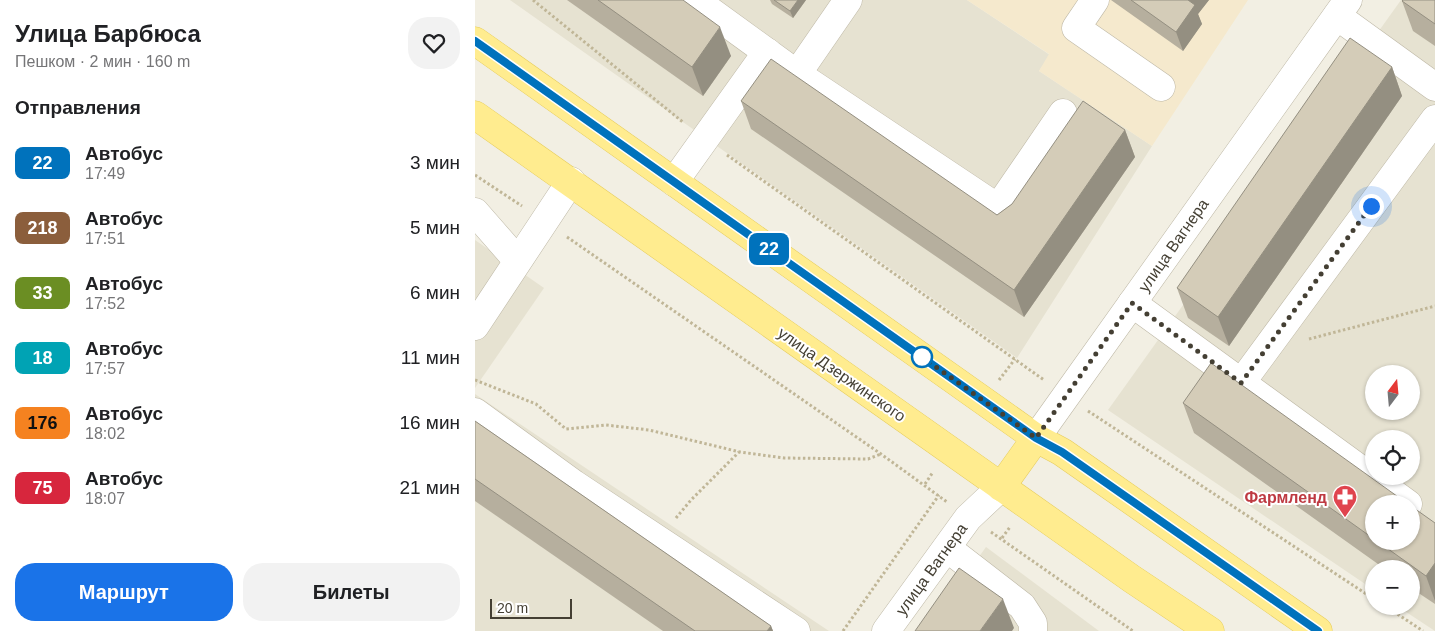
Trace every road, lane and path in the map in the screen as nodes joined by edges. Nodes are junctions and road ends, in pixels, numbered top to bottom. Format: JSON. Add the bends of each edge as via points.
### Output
{"nodes":[{"id":1,"x":533,"y":0,"type":"edge"},
{"id":2,"x":695,"y":0,"type":"edge"},
{"id":3,"x":848,"y":0,"type":"edge"},
{"id":4,"x":1095,"y":0,"type":"edge"},
{"id":5,"x":1342,"y":8,"type":"edge"},
{"id":6,"x":475,"y":41,"type":"edge"},
{"id":7,"x":767,"y":52,"type":"junction"},
{"id":8,"x":797,"y":74,"type":"junction"},
{"id":9,"x":1161,"y":87,"type":"dead end"},
{"id":10,"x":1435,"y":87,"type":"edge"},
{"id":11,"x":1063,"y":114,"type":"dead end"},
{"id":12,"x":475,"y":115,"type":"edge"},
{"id":13,"x":1433,"y":125,"type":"edge"},
{"id":14,"x":705,"y":139,"type":"junction"},
{"id":15,"x":475,"y":175,"type":"edge"},
{"id":16,"x":571,"y":181,"type":"junction"},
{"id":17,"x":674,"y":182,"type":"junction"},
{"id":18,"x":475,"y":212,"type":"edge"},
{"id":19,"x":543,"y":220,"type":"junction"},
{"id":20,"x":517,"y":260,"type":"junction"},
{"id":21,"x":1132,"y":303,"type":"junction"},
{"id":22,"x":1435,"y":306,"type":"edge"},
{"id":23,"x":475,"y":326,"type":"edge"},
{"id":24,"x":1265,"y":351,"type":"junction"},
{"id":25,"x":475,"y":380,"type":"edge"},
{"id":26,"x":1241,"y":383,"type":"junction"},
{"id":27,"x":1066,"y":395,"type":"junction"},
{"id":28,"x":475,"y":412,"type":"edge"},
{"id":29,"x":1036,"y":438,"type":"junction"},
{"id":30,"x":740,"y":452,"type":"junction"},
{"id":31,"x":881,"y":454,"type":"junction"},
{"id":32,"x":1001,"y":487,"type":"junction"},
{"id":33,"x":939,"y":495,"type":"junction"},
{"id":34,"x":1396,"y":495,"type":"edge"},
{"id":35,"x":968,"y":518,"type":"junction"},
{"id":36,"x":658,"y":540,"type":"junction"},
{"id":37,"x":947,"y":548,"type":"junction"},
{"id":38,"x":1365,"y":593,"type":"edge"},
{"id":39,"x":1399,"y":615,"type":"edge"},
{"id":40,"x":796,"y":631,"type":"edge"},
{"id":41,"x":843,"y":631,"type":"edge"},
{"id":42,"x":886,"y":631,"type":"edge"},
{"id":43,"x":1033,"y":631,"type":"edge"},
{"id":44,"x":1133,"y":631,"type":"edge"},
{"id":45,"x":1210,"y":631,"type":"edge"},
{"id":46,"x":1318,"y":631,"type":"edge"},
{"id":47,"x":1423,"y":631,"type":"edge"}],
"edges":[{"from":1,"to":14,"type":"path"},
{"from":2,"to":7,"type":"street"},
{"from":3,"to":8,"type":"street"},
{"from":4,"to":9,"type":"street","via":[[1076,28]]},
{"from":5,"to":10,"type":"street"},
{"from":5,"to":21,"type":"street","name":"улица Вагнера"},
{"from":6,"to":17,"type":"main road"},
{"from":7,"to":8,"type":"street"},
{"from":7,"to":14,"type":"street"},
{"from":8,"to":11,"type":"street","via":[[998,208]]},
{"from":12,"to":16,"type":"main road","name":"улица Дзержинского"},
{"from":13,"to":24,"type":"street"},
{"from":14,"to":17,"type":"street"},
{"from":14,"to":27,"type":"path"},
{"from":15,"to":19,"type":"path"},
{"from":16,"to":19,"type":"street"},
{"from":16,"to":32,"type":"main road","name":"улица Дзержинского"},
{"from":17,"to":29,"type":"main road"},
{"from":18,"to":20,"type":"street"},
{"from":19,"to":20,"type":"street"},
{"from":19,"to":31,"type":"path"},
{"from":20,"to":23,"type":"street"},
{"from":21,"to":26,"type":"street"},
{"from":21,"to":27,"type":"street","name":"улица Вагнера"},
{"from":22,"to":24,"type":"path"},
{"from":24,"to":26,"type":"street"},
{"from":25,"to":30,"type":"path","via":[[536,404],[565,429],[606,424],[649,430]]},
{"from":26,"to":34,"type":"street"},
{"from":27,"to":29,"type":"street","name":"улица Вагнера"},
{"from":27,"to":38,"type":"path"},
{"from":28,"to":36,"type":"street"},
{"from":29,"to":32,"type":"main road","name":"улица Вагнера"},
{"from":29,"to":46,"type":"main road","via":[[1062,452]]},
{"from":30,"to":31,"type":"path","via":[[784,458],[868,459]]},
{"from":30,"to":36,"type":"path","via":[[691,500]]},
{"from":31,"to":33,"type":"path"},
{"from":32,"to":35,"type":"street","name":"улица Вагнера"},
{"from":32,"to":45,"type":"main road","name":"улица Дзержинского"},
{"from":33,"to":35,"type":"path"},
{"from":33,"to":41,"type":"path"},
{"from":35,"to":37,"type":"street","name":"улица Вагнера"},
{"from":35,"to":44,"type":"path","via":[[1002,538]]},
{"from":36,"to":40,"type":"street"},
{"from":37,"to":42,"type":"street","name":"улица Вагнера"},
{"from":37,"to":43,"type":"street","via":[[1022,606],[1033,623]]},
{"from":39,"to":47,"type":"path"}]}
